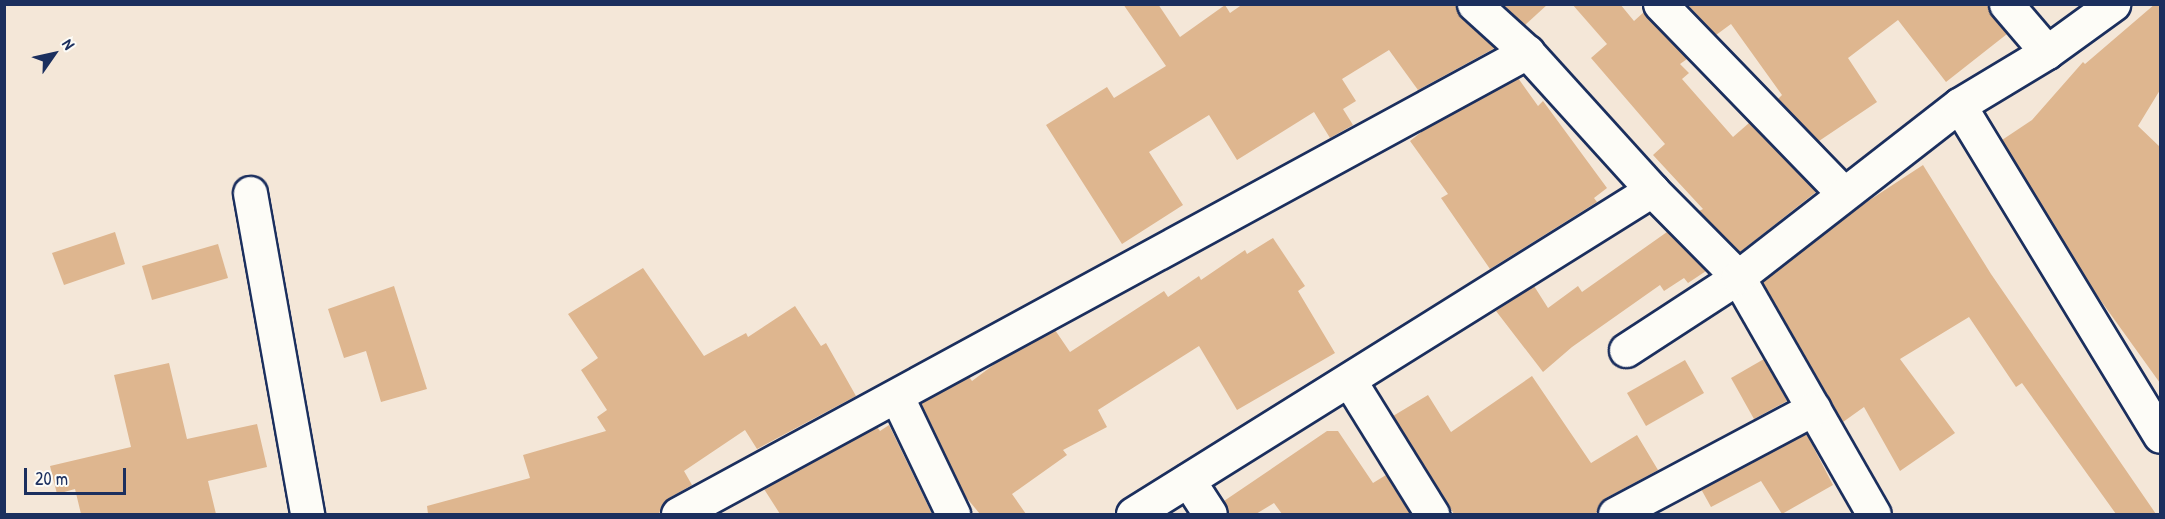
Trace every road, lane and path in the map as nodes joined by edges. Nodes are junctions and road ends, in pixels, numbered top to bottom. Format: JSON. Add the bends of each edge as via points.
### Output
{"nodes":[{"id":1,"x":1474,"y":4,"type":"edge"},
{"id":2,"x":1660,"y":4,"type":"edge"},
{"id":3,"x":2006,"y":4,"type":"edge"},
{"id":4,"x":2113,"y":4,"type":"edge"},
{"id":5,"x":1527,"y":52,"type":"junction"},
{"id":6,"x":2047,"y":52,"type":"junction"},
{"id":7,"x":1959,"y":105,"type":"junction"},
{"id":8,"x":1652,"y":189,"type":"junction"},
{"id":9,"x":250,"y":193,"type":"dead end"},
{"id":10,"x":1843,"y":193,"type":"junction"},
{"id":11,"x":1738,"y":277,"type":"junction"},
{"id":12,"x":1626,"y":350,"type":"dead end"},
{"id":13,"x":1349,"y":380,"type":"junction"},
{"id":14,"x":897,"y":397,"type":"junction"},
{"id":15,"x":1814,"y":408,"type":"junction"},
{"id":16,"x":2160,"y":436,"type":"edge"},
{"id":17,"x":1188,"y":480,"type":"junction"},
{"id":18,"x":307,"y":514,"type":"edge"},
{"id":19,"x":678,"y":514,"type":"edge"},
{"id":20,"x":953,"y":514,"type":"edge"},
{"id":21,"x":1133,"y":514,"type":"edge"},
{"id":22,"x":1210,"y":514,"type":"edge"},
{"id":23,"x":1432,"y":514,"type":"edge"},
{"id":24,"x":1615,"y":514,"type":"edge"},
{"id":25,"x":1874,"y":514,"type":"edge"}],
"edges":[{"from":1,"to":5,"type":"street"},
{"from":2,"to":10,"type":"street"},
{"from":3,"to":6,"type":"street"},
{"from":4,"to":6,"type":"street"},
{"from":5,"to":8,"type":"street"},
{"from":5,"to":14,"type":"street"},
{"from":6,"to":7,"type":"street"},
{"from":7,"to":10,"type":"street"},
{"from":7,"to":16,"type":"street"},
{"from":8,"to":11,"type":"street"},
{"from":8,"to":13,"type":"street"},
{"from":9,"to":18,"type":"street"},
{"from":10,"to":11,"type":"street"},
{"from":11,"to":12,"type":"street"},
{"from":11,"to":15,"type":"street"},
{"from":13,"to":17,"type":"street"},
{"from":13,"to":23,"type":"street"},
{"from":14,"to":19,"type":"street"},
{"from":14,"to":20,"type":"street"},
{"from":15,"to":24,"type":"street"},
{"from":15,"to":25,"type":"street"},
{"from":17,"to":21,"type":"street"},
{"from":17,"to":22,"type":"street"}]}
